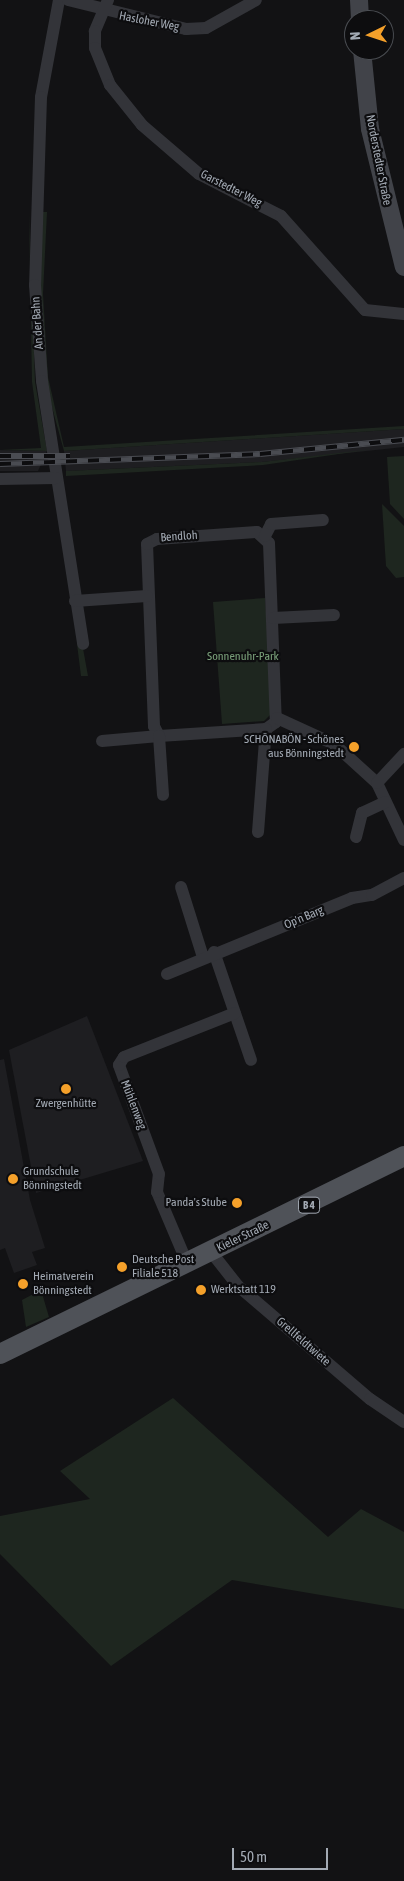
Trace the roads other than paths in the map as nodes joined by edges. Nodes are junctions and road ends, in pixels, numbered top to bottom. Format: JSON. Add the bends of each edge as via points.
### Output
{"nodes":[{"id":1,"x":59,"y":0,"type":"edge"},
{"id":2,"x":68,"y":0,"type":"edge"},
{"id":3,"x":108,"y":0,"type":"edge"},
{"id":4,"x":256,"y":0,"type":"edge"},
{"id":5,"x":102,"y":12,"type":"junction"},
{"id":6,"x":363,"y":60,"type":"edge"},
{"id":7,"x":404,"y":267,"type":"edge"},
{"id":8,"x":404,"y":314,"type":"edge"},
{"id":9,"x":56,"y":478,"type":"junction"},
{"id":10,"x":0,"y":479,"type":"edge"},
{"id":11,"x":323,"y":520,"type":"dead end"},
{"id":12,"x":265,"y":536,"type":"junction"},
{"id":13,"x":147,"y":596,"type":"junction"},
{"id":14,"x":75,"y":601,"type":"junction"},
{"id":15,"x":334,"y":615,"type":"dead end"},
{"id":16,"x":273,"y":618,"type":"junction"},
{"id":17,"x":83,"y":644,"type":"dead end"},
{"id":18,"x":278,"y":718,"type":"junction"},
{"id":19,"x":266,"y":729,"type":"junction"},
{"id":20,"x":159,"y":736,"type":"junction"},
{"id":21,"x":102,"y":741,"type":"dead end"},
{"id":22,"x":404,"y":754,"type":"edge"},
{"id":23,"x":377,"y":783,"type":"junction"},
{"id":24,"x":163,"y":795,"type":"dead end"},
{"id":25,"x":386,"y":802,"type":"junction"},
{"id":26,"x":258,"y":832,"type":"dead end"},
{"id":27,"x":356,"y":837,"type":"dead end"},
{"id":28,"x":404,"y":840,"type":"edge"},
{"id":29,"x":404,"y":878,"type":"edge"},
{"id":30,"x":181,"y":887,"type":"dead end"},
{"id":31,"x":209,"y":955,"type":"junction"},
{"id":32,"x":167,"y":974,"type":"dead end"},
{"id":33,"x":235,"y":1013,"type":"junction"},
{"id":34,"x":251,"y":1060,"type":"dead end"},
{"id":35,"x":404,"y":1156,"type":"edge"},
{"id":36,"x":212,"y":1253,"type":"junction"},
{"id":37,"x":188,"y":1265,"type":"junction"},
{"id":38,"x":0,"y":1354,"type":"edge"},
{"id":39,"x":404,"y":1422,"type":"edge"}],
"edges":[{"from":1,"to":9,"type":"street","name":"An der Bahn","via":[[41,97],[35,285]]},
{"from":2,"to":5,"type":"street","name":"Hasloher Weg"},
{"from":3,"to":5,"type":"street","name":"Garstedter Weg"},
{"from":4,"to":5,"type":"street","name":"Hasloher Weg","via":[[206,28],[158,26]]},
{"from":5,"to":8,"type":"street","name":"Garstedter Weg","via":[[95,39],[101,67],[121,100],[154,138],[199,174],[281,216],[365,310]]},
{"from":6,"to":7,"type":"main road","name":"Norderstedter Straße","via":[[370,129]]},
{"from":9,"to":10,"type":"street"},
{"from":9,"to":14,"type":"street","name":"An der Bahn"},
{"from":11,"to":12,"type":"street","via":[[271,524]]},
{"from":12,"to":13,"type":"street","name":"Bendloh","via":[[258,532],[151,540],[144,554]]},
{"from":12,"to":16,"type":"street"},
{"from":13,"to":14,"type":"street"},
{"from":13,"to":20,"type":"street","name":"Bendloh","via":[[154,726]]},
{"from":14,"to":17,"type":"street","name":"An der Bahn"},
{"from":15,"to":16,"type":"street"},
{"from":16,"to":18,"type":"street"},
{"from":18,"to":19,"type":"street"},
{"from":18,"to":23,"type":"street","via":[[334,744]]},
{"from":19,"to":20,"type":"street"},
{"from":19,"to":26,"type":"street"},
{"from":20,"to":21,"type":"street"},
{"from":20,"to":24,"type":"street","name":"Bendloh"},
{"from":22,"to":23,"type":"street"},
{"from":23,"to":25,"type":"street"},
{"from":25,"to":27,"type":"street","via":[[362,813]]},
{"from":25,"to":28,"type":"street"},
{"from":29,"to":31,"type":"street","name":"Op'n Barg","via":[[368,897],[352,898],[271,934]]},
{"from":30,"to":31,"type":"street"},
{"from":31,"to":32,"type":"street","name":"Op'n Barg"},
{"from":31,"to":33,"type":"street"},
{"from":33,"to":34,"type":"street"},
{"from":33,"to":37,"type":"street","name":"Mühlenweg","via":[[120,1061],[119,1068],[159,1174],[158,1192]]},
{"from":35,"to":36,"type":"main road","name":"Kieler Straße","number":"B 4"},
{"from":36,"to":37,"type":"main road","name":"Kieler Straße","number":"B 4"},
{"from":36,"to":39,"type":"street","name":"Grellfeldtwiete","via":[[224,1273],[245,1292],[370,1399]]},
{"from":37,"to":38,"type":"main road","name":"Kieler Straße","number":"B 4"}]}
